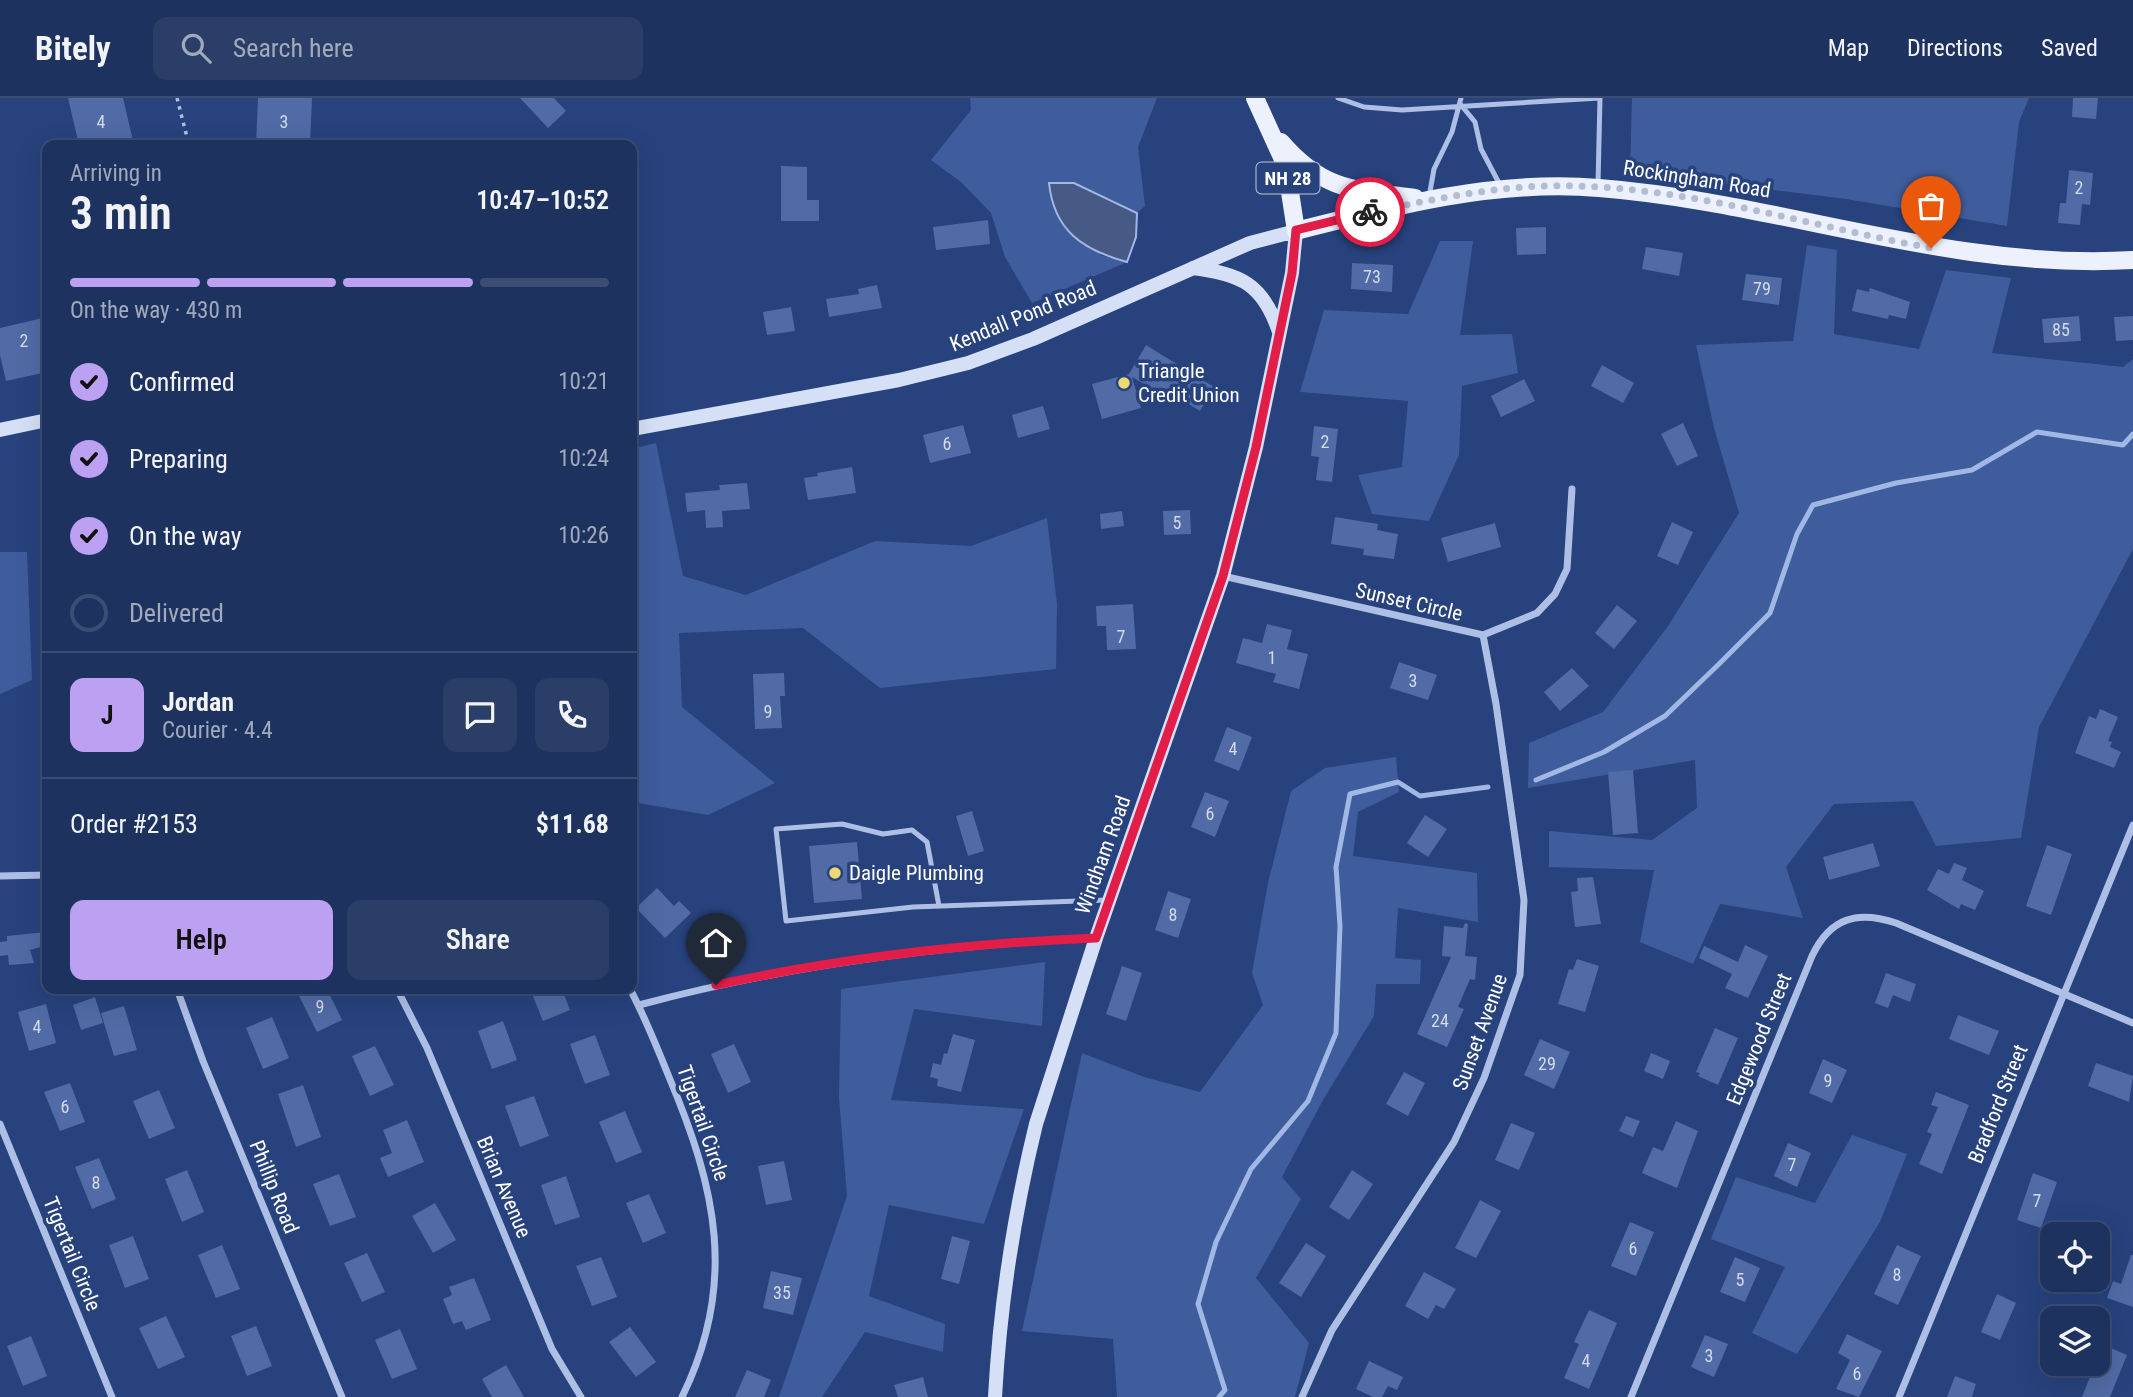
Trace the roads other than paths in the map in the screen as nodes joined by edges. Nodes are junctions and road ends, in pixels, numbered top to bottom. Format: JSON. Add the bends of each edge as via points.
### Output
{"nodes":[{"id":1,"x":1338,"y":98,"type":"edge"},
{"id":2,"x":1600,"y":98,"type":"edge"},
{"id":3,"x":1258,"y":99,"type":"edge"},
{"id":4,"x":1461,"y":101,"type":"edge"},
{"id":5,"x":1269,"y":128,"type":"junction"},
{"id":6,"x":1598,"y":187,"type":"junction"},
{"id":7,"x":1504,"y":190,"type":"junction"},
{"id":8,"x":1429,"y":200,"type":"junction"},
{"id":9,"x":1296,"y":230,"type":"junction"},
{"id":10,"x":2133,"y":260,"type":"edge"},
{"id":11,"x":1192,"y":267,"type":"junction"},
{"id":12,"x":1279,"y":332,"type":"junction"},
{"id":13,"x":42,"y":421,"type":"edge"},
{"id":14,"x":637,"y":428,"type":"edge"},
{"id":15,"x":0,"y":430,"type":"edge"},
{"id":16,"x":1572,"y":489,"type":"dead end"},
{"id":17,"x":1223,"y":576,"type":"junction"},
{"id":18,"x":1483,"y":635,"type":"junction"},
{"id":19,"x":2133,"y":825,"type":"edge"},
{"id":20,"x":42,"y":875,"type":"edge"},
{"id":21,"x":0,"y":876,"type":"edge"},
{"id":22,"x":1110,"y":900,"type":"junction"},
{"id":23,"x":939,"y":906,"type":"junction"},
{"id":24,"x":1096,"y":938,"type":"junction"},
{"id":25,"x":179,"y":994,"type":"edge"},
{"id":26,"x":400,"y":994,"type":"edge"},
{"id":27,"x":633,"y":994,"type":"edge"},
{"id":28,"x":2061,"y":994,"type":"junction"},
{"id":29,"x":639,"y":1005,"type":"junction"},
{"id":30,"x":2133,"y":1023,"type":"edge"},
{"id":31,"x":0,"y":1124,"type":"edge"},
{"id":32,"x":112,"y":1397,"type":"edge"},
{"id":33,"x":342,"y":1397,"type":"edge"},
{"id":34,"x":581,"y":1397,"type":"edge"},
{"id":35,"x":682,"y":1397,"type":"edge"},
{"id":36,"x":995,"y":1397,"type":"edge"},
{"id":37,"x":1302,"y":1397,"type":"edge"},
{"id":38,"x":1631,"y":1397,"type":"edge"},
{"id":39,"x":1899,"y":1397,"type":"edge"}],
"edges":[{"from":1,"to":4,"type":"lane","via":[[1364,107],[1402,110]]},
{"from":2,"to":4,"type":"lane"},
{"from":2,"to":6,"type":"lane"},
{"from":3,"to":5,"type":"main road","number":"NH 28"},
{"from":4,"to":7,"type":"lane","via":[[1475,122],[1480,149]]},
{"from":4,"to":8,"type":"lane","via":[[1434,169]]},
{"from":5,"to":8,"type":"main road","number":"NH 28","via":[[1297,161],[1327,182]]},
{"from":5,"to":9,"type":"main road","number":"NH 28","via":[[1286,166]]},
{"from":6,"to":7,"type":"main road","name":"Rockingham Road","number":"NH 28"},
{"from":6,"to":10,"type":"main road","name":"Rockingham Road","number":"NH 28","via":[[1746,208],[1950,251],[2049,260]]},
{"from":7,"to":8,"type":"main road","name":"Rockingham Road","number":"NH 28"},
{"from":8,"to":9,"type":"main road","name":"Rockingham Road","number":"NH 28"},
{"from":9,"to":11,"type":"street","name":"Kendall Pond Road"},
{"from":9,"to":12,"type":"street","name":"Windham Road"},
{"from":11,"to":12,"type":"street","via":[[1231,275],[1254,288],[1268,305]]},
{"from":11,"to":14,"type":"street","name":"Kendall Pond Road","via":[[1033,339],[968,363],[886,383]]},
{"from":12,"to":17,"type":"street","name":"Windham Road"},
{"from":13,"to":15,"type":"street"},
{"from":16,"to":18,"type":"street","name":"Sunset Circle","via":[[1567,569],[1555,594],[1537,613]]},
{"from":17,"to":18,"type":"street","name":"Sunset Circle"},
{"from":17,"to":22,"type":"street","name":"Windham Road"},
{"from":18,"to":37,"type":"street","name":"Sunset Avenue","via":[[1524,900],[1520,975],[1492,1057],[1454,1142],[1332,1330]]},
{"from":19,"to":28,"type":"street","name":"Bradford Street"},
{"from":20,"to":21,"type":"street"},
{"from":22,"to":23,"type":"lane"},
{"from":22,"to":24,"type":"street","name":"Windham Road"},
{"from":23,"to":23,"type":"lane","via":[[786,921],[776,829],[842,824],[871,832],[912,830],[927,842]]},
{"from":24,"to":29,"type":"street","via":[[912,953],[738,981]]},
{"from":24,"to":36,"type":"street","name":"Windham Road","via":[[1036,1124],[1018,1196]]},
{"from":25,"to":33,"type":"street","name":"Phillip Road"},
{"from":26,"to":34,"type":"street","name":"Brian Avenue","via":[[427,1048],[552,1349]]},
{"from":27,"to":29,"type":"street","name":"Tigertail Circle"},
{"from":28,"to":30,"type":"street","name":"Edgewood Street"},
{"from":28,"to":38,"type":"street","name":"Edgewood Street","via":[[1874,916],[1853,917],[1820,939]]},
{"from":28,"to":39,"type":"street","name":"Bradford Street"},
{"from":29,"to":35,"type":"street","name":"Tigertail Circle","via":[[699,1154],[715,1228],[703,1347]]},
{"from":31,"to":32,"type":"street","name":"Tigertail Circle"}]}
